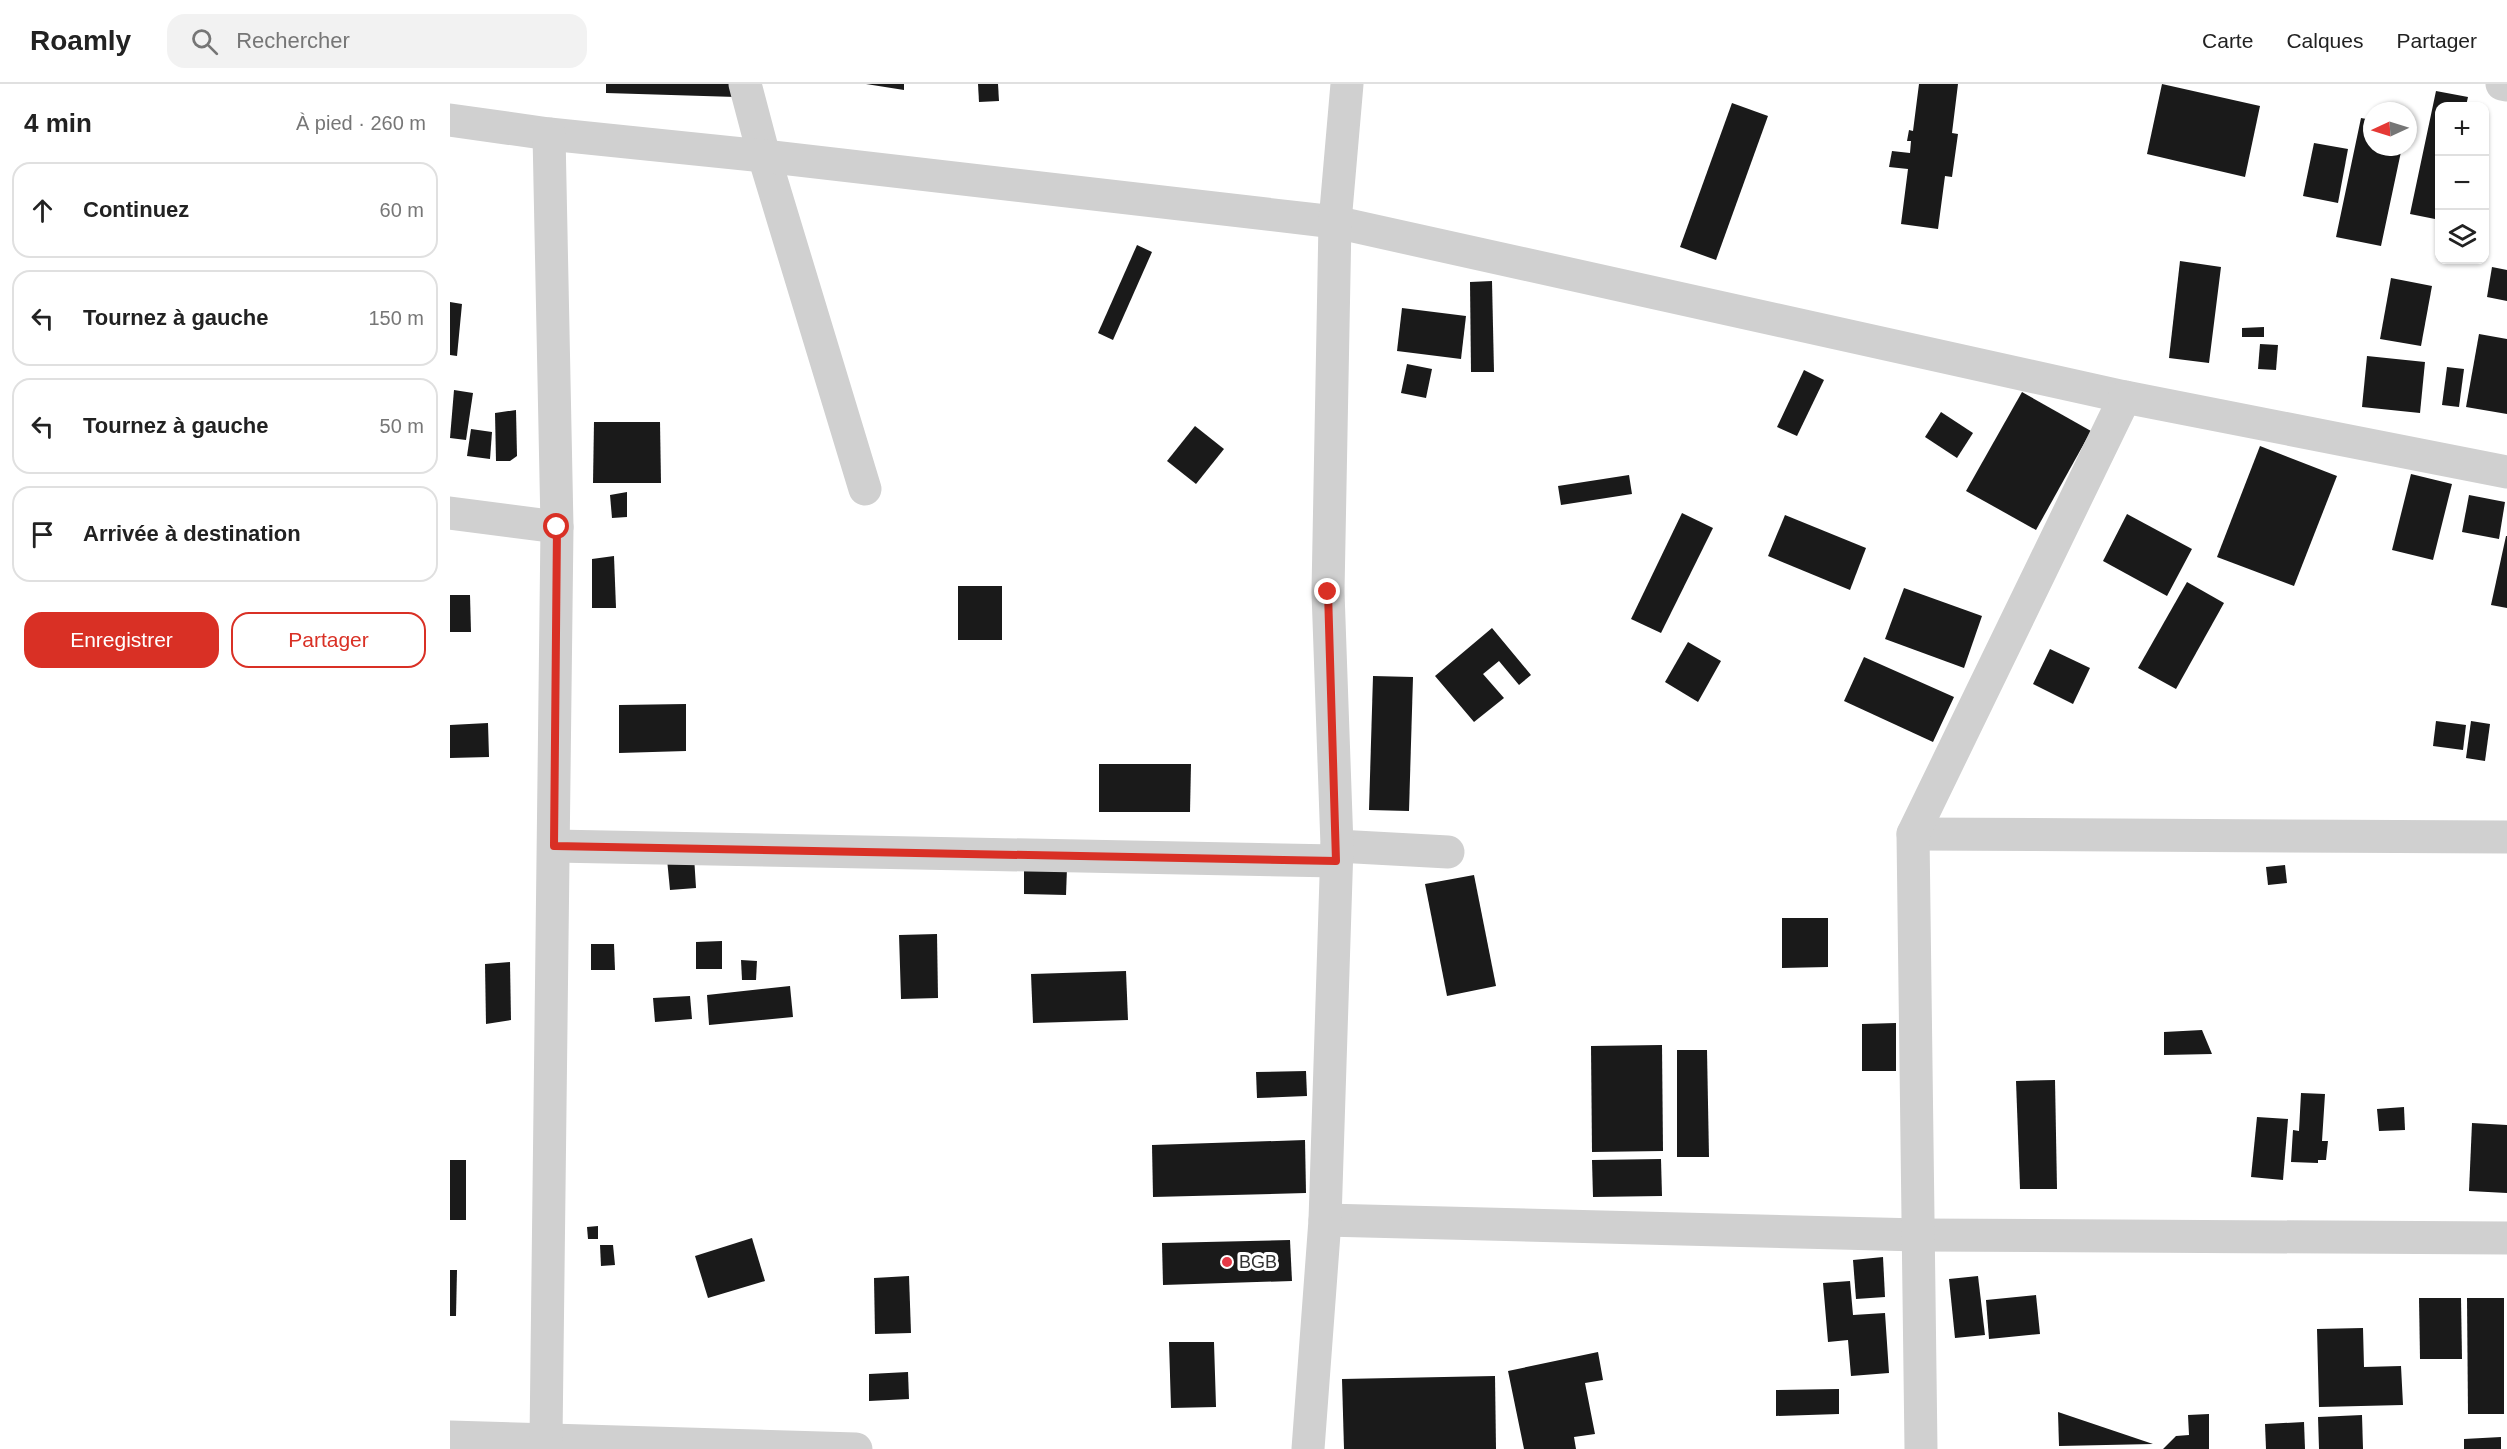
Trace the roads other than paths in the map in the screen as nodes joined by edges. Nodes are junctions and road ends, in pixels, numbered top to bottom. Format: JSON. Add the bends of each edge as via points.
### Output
{"nodes":[{"id":1,"x":745,"y":84,"type":"edge"},
{"id":2,"x":1347,"y":84,"type":"edge"},
{"id":3,"x":2502,"y":84,"type":"edge"},
{"id":4,"x":2507,"y":85,"type":"edge"},
{"id":5,"x":450,"y":120,"type":"edge"},
{"id":6,"x":549,"y":134,"type":"junction"},
{"id":7,"x":764,"y":156,"type":"junction"},
{"id":8,"x":1335,"y":222,"type":"junction"},
{"id":9,"x":2125,"y":397,"type":"junction"},
{"id":10,"x":2507,"y":472,"type":"edge"},
{"id":11,"x":865,"y":489,"type":"dead end"},
{"id":12,"x":450,"y":513,"type":"edge"},
{"id":13,"x":557,"y":527,"type":"junction"},
{"id":14,"x":1913,"y":834,"type":"junction"},
{"id":15,"x":2507,"y":837,"type":"edge"},
{"id":16,"x":554,"y":846,"type":"junction"},
{"id":17,"x":1448,"y":852,"type":"dead end"},
{"id":18,"x":1337,"y":854,"type":"junction"},
{"id":19,"x":1325,"y":1220,"type":"junction"},
{"id":20,"x":1919,"y":1235,"type":"junction"},
{"id":21,"x":2507,"y":1238,"type":"edge"},
{"id":22,"x":450,"y":1437,"type":"edge"},
{"id":23,"x":546,"y":1440,"type":"junction"},
{"id":24,"x":626,"y":1445,"type":"edge"},
{"id":25,"x":856,"y":1449,"type":"edge"},
{"id":26,"x":1308,"y":1449,"type":"edge"},
{"id":27,"x":1921,"y":1449,"type":"edge"}],
"edges":[{"from":1,"to":7,"type":"street"},
{"from":2,"to":8,"type":"street"},
{"from":3,"to":4,"type":"street"},
{"from":5,"to":6,"type":"street"},
{"from":6,"to":7,"type":"street"},
{"from":6,"to":13,"type":"street"},
{"from":7,"to":8,"type":"street"},
{"from":7,"to":11,"type":"street"},
{"from":8,"to":9,"type":"street"},
{"from":8,"to":18,"type":"street","via":[[1328,592]]},
{"from":9,"to":10,"type":"street"},
{"from":9,"to":14,"type":"street"},
{"from":12,"to":13,"type":"street"},
{"from":13,"to":16,"type":"street"},
{"from":14,"to":15,"type":"street"},
{"from":14,"to":20,"type":"street"},
{"from":16,"to":18,"type":"street"},
{"from":16,"to":23,"type":"street"},
{"from":17,"to":18,"type":"street"},
{"from":18,"to":19,"type":"street"},
{"from":19,"to":20,"type":"street"},
{"from":19,"to":26,"type":"street"},
{"from":20,"to":21,"type":"street"},
{"from":20,"to":27,"type":"street"},
{"from":22,"to":23,"type":"street"},
{"from":23,"to":24,"type":"street"},
{"from":24,"to":25,"type":"street"}]}
